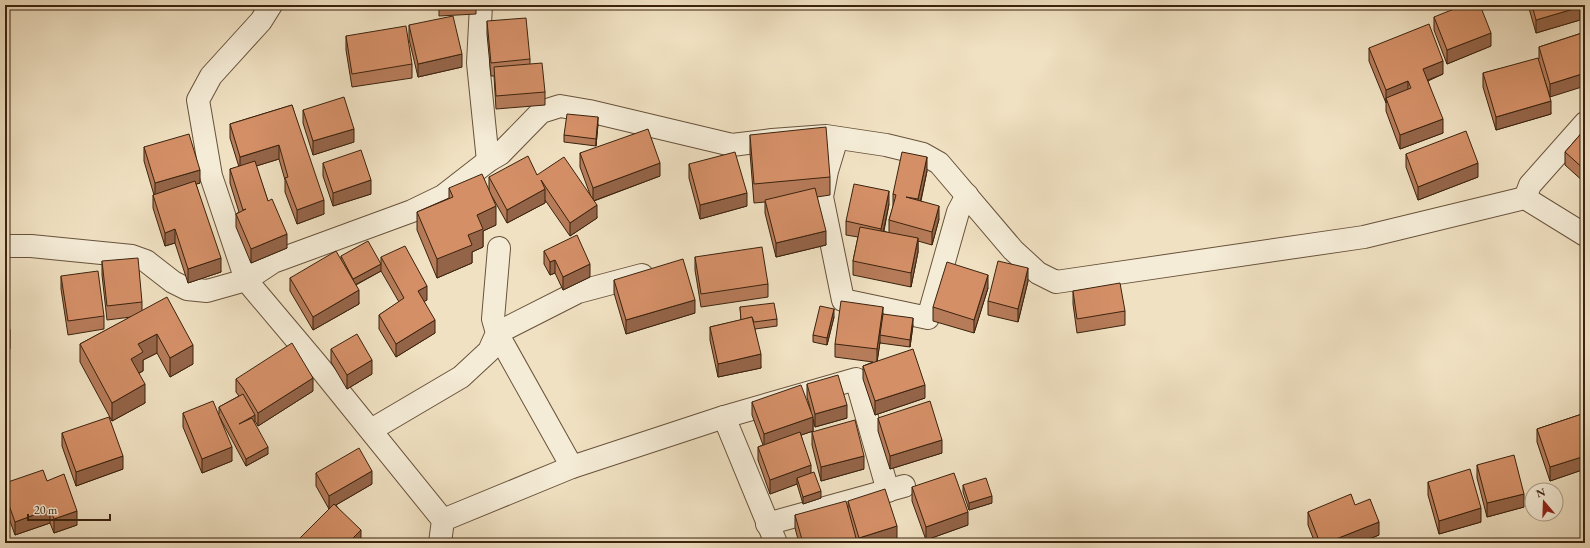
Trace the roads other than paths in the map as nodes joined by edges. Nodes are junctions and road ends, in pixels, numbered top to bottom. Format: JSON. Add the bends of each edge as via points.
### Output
{"nodes":[{"id":1,"x":271,"y":5,"type":"edge"},
{"id":2,"x":482,"y":5,"type":"edge"},
{"id":3,"x":1585,"y":123,"type":"edge"},
{"id":4,"x":836,"y":138,"type":"junction"},
{"id":5,"x":488,"y":161,"type":"junction"},
{"id":6,"x":967,"y":195,"type":"junction"},
{"id":7,"x":1526,"y":198,"type":"junction"},
{"id":8,"x":1585,"y":235,"type":"edge"},
{"id":9,"x":5,"y":246,"type":"edge"},
{"id":10,"x":499,"y":248,"type":"dead end"},
{"id":11,"x":662,"y":270,"type":"edge"},
{"id":12,"x":246,"y":280,"type":"junction"},
{"id":13,"x":497,"y":333,"type":"junction"},
{"id":14,"x":724,"y":417,"type":"junction"},
{"id":15,"x":371,"y":430,"type":"junction"},
{"id":16,"x":572,"y":467,"type":"junction"},
{"id":17,"x":443,"y":520,"type":"junction"},
{"id":18,"x":771,"y":533,"type":"edge"},
{"id":19,"x":440,"y":543,"type":"edge"}],
"edges":[{"from":1,"to":12,"type":"street","via":[[261,21],[211,76],[198,100],[211,176]]},
{"from":2,"to":5,"type":"street","via":[[478,63]]},
{"from":3,"to":7,"type":"street","via":[[1530,185]]},
{"from":4,"to":5,"type":"street","via":[[826,136],[732,145],[560,106],[542,112],[500,154]]},
{"from":4,"to":6,"type":"street","via":[[923,154],[939,163]]},
{"from":4,"to":6,"type":"street","via":[[822,197],[843,300],[928,318],[958,212]]},
{"from":5,"to":12,"type":"street","via":[[443,196],[412,211],[273,262]]},
{"from":6,"to":7,"type":"street","via":[[1013,250],[1038,273],[1056,282],[1364,237]]},
{"from":7,"to":8,"type":"street"},
{"from":9,"to":12,"type":"street","via":[[31,246],[132,256],[146,261],[173,282],[187,289],[207,291]]},
{"from":10,"to":13,"type":"street","via":[[493,319]]},
{"from":11,"to":13,"type":"street","via":[[578,292]]},
{"from":12,"to":15,"type":"street"},
{"from":13,"to":15,"type":"street","via":[[489,351],[461,377]]},
{"from":13,"to":16,"type":"street"},
{"from":14,"to":16,"type":"street"},
{"from":14,"to":18,"type":"street"},
{"from":14,"to":18,"type":"street","via":[[856,379],[896,489]]},
{"from":15,"to":17,"type":"street"},
{"from":16,"to":17,"type":"street"},
{"from":17,"to":19,"type":"street"}]}
